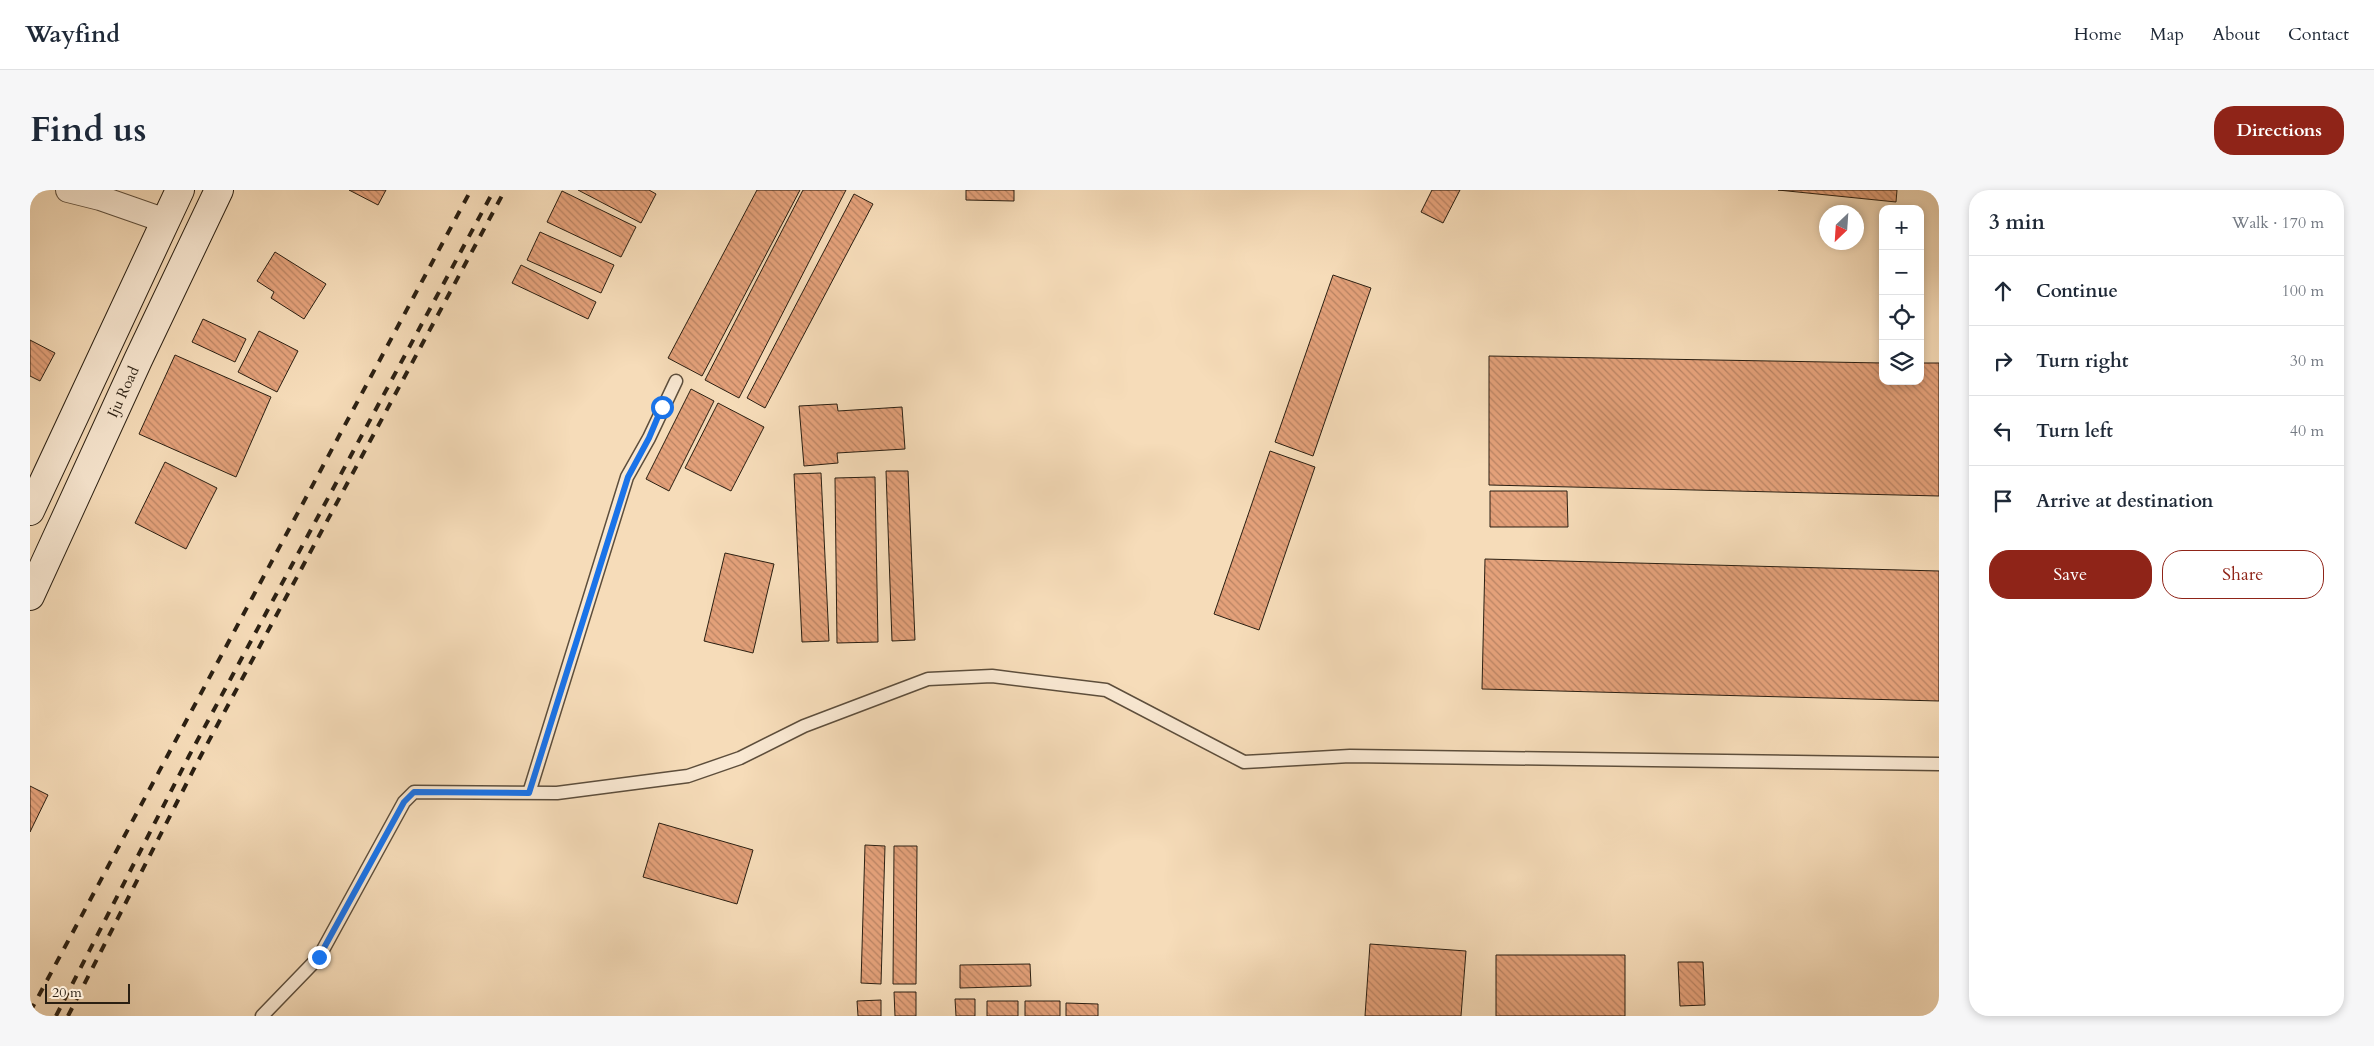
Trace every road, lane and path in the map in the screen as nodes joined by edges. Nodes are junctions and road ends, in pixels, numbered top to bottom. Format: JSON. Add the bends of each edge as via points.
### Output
{"nodes":[{"id":1,"x":68,"y":190,"type":"edge"},
{"id":2,"x":180,"y":190,"type":"edge"},
{"id":3,"x":219,"y":190,"type":"edge"},
{"id":4,"x":166,"y":221,"type":"junction"},
{"id":5,"x":106,"y":345,"type":"junction"},
{"id":6,"x":138,"y":360,"type":"junction"},
{"id":7,"x":676,"y":382,"type":"dead end"},
{"id":8,"x":30,"y":511,"type":"edge"},
{"id":9,"x":30,"y":596,"type":"edge"},
{"id":10,"x":1939,"y":764,"type":"edge"},
{"id":11,"x":529,"y":793,"type":"junction"},
{"id":12,"x":262,"y":1016,"type":"edge"}],
"edges":[{"from":1,"to":4,"type":"street"},
{"from":2,"to":4,"type":"main road"},
{"from":3,"to":6,"type":"main road","name":"Iju Road"},
{"from":4,"to":5,"type":"main road"},
{"from":5,"to":6,"type":"main road"},
{"from":5,"to":8,"type":"main road"},
{"from":6,"to":9,"type":"main road","name":"Iju Road"},
{"from":7,"to":11,"type":"lane","via":[[628,477]]},
{"from":10,"to":11,"type":"lane","via":[[1350,756],[1244,762],[1106,690],[992,676],[928,679],[804,726],[740,758],[688,776],[557,793]]},
{"from":11,"to":12,"type":"lane","via":[[414,792],[404,802],[319,957]]}]}
